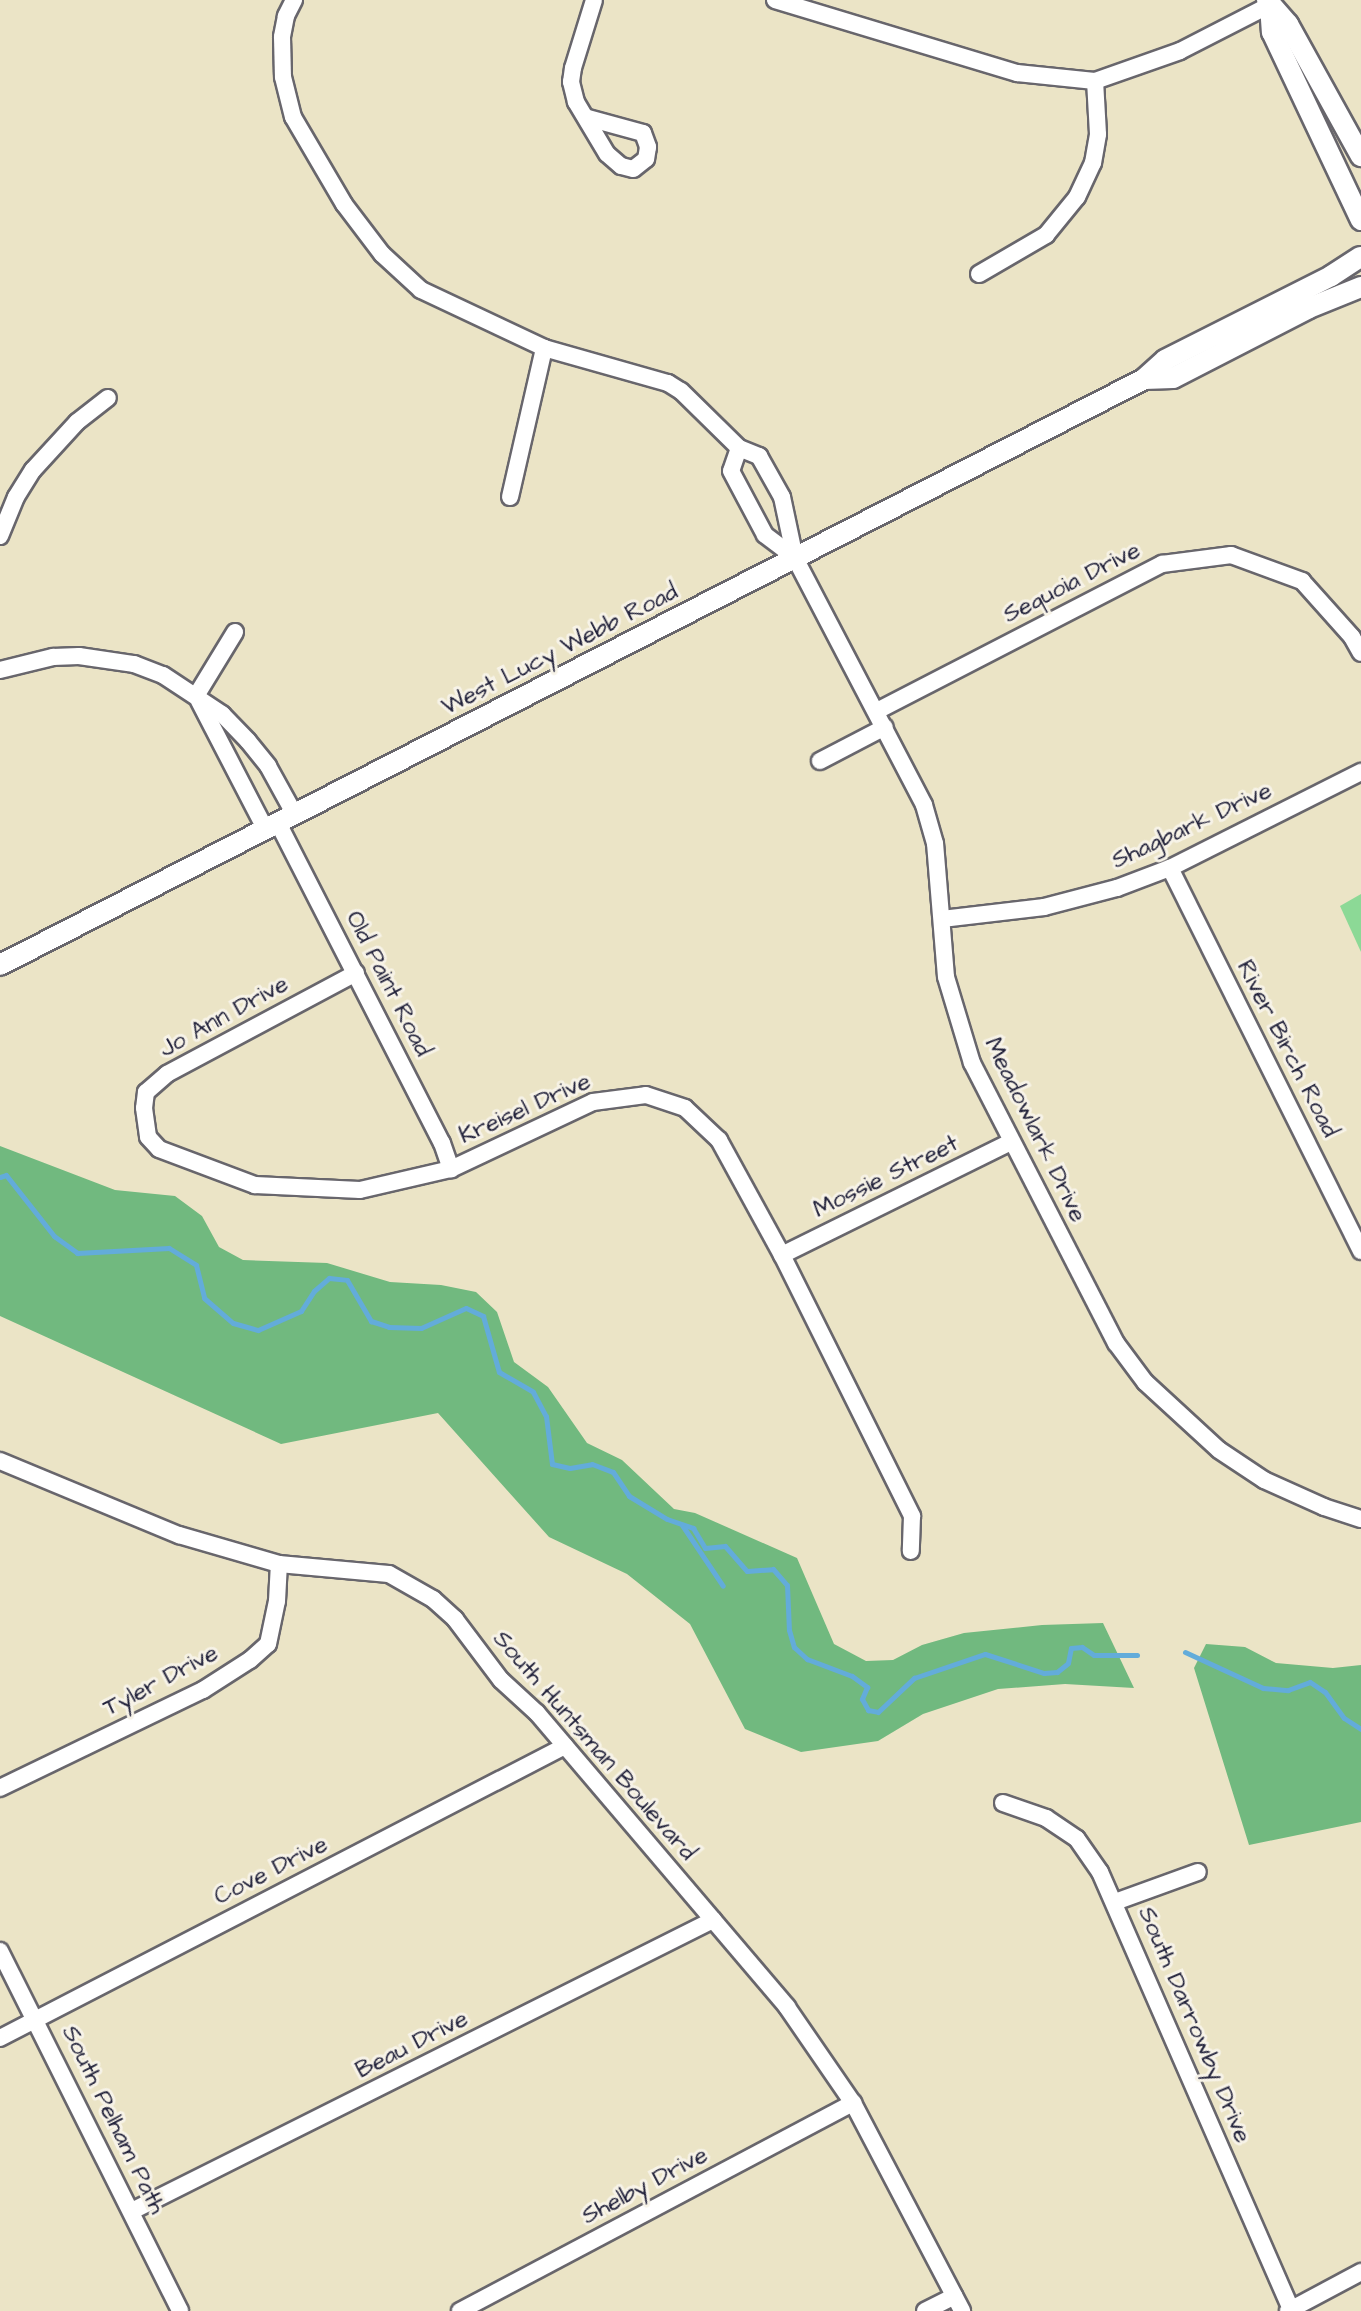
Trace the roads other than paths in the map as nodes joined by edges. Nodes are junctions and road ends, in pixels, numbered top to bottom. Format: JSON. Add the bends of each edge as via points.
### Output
{"nodes":[{"id":1,"x":294,"y":0,"type":"edge"},
{"id":2,"x":594,"y":0,"type":"edge"},
{"id":3,"x":775,"y":0,"type":"edge"},
{"id":4,"x":1268,"y":2,"type":"edge"},
{"id":5,"x":1095,"y":81,"type":"junction"},
{"id":6,"x":588,"y":118,"type":"dead end"},
{"id":7,"x":1361,"y":156,"type":"edge"},
{"id":8,"x":1361,"y":220,"type":"edge"},
{"id":9,"x":1361,"y":249,"type":"edge"},
{"id":10,"x":1360,"y":260,"type":"edge"},
{"id":11,"x":979,"y":274,"type":"dead end"},
{"id":12,"x":1361,"y":287,"type":"edge"},
{"id":13,"x":544,"y":348,"type":"junction"},
{"id":14,"x":1144,"y":379,"type":"junction"},
{"id":15,"x":108,"y":398,"type":"dead end"},
{"id":16,"x":739,"y":448,"type":"junction"},
{"id":17,"x":510,"y":497,"type":"dead end"},
{"id":18,"x":0,"y":536,"type":"edge"},
{"id":19,"x":795,"y":558,"type":"junction"},
{"id":20,"x":235,"y":632,"type":"dead end"},
{"id":21,"x":1361,"y":653,"type":"edge"},
{"id":22,"x":0,"y":670,"type":"edge"},
{"id":23,"x":196,"y":696,"type":"junction"},
{"id":24,"x":877,"y":711,"type":"junction"},
{"id":25,"x":885,"y":727,"type":"junction"},
{"id":26,"x":820,"y":761,"type":"dead end"},
{"id":27,"x":1361,"y":772,"type":"edge"},
{"id":28,"x":279,"y":823,"type":"junction"},
{"id":29,"x":1170,"y":868,"type":"junction"},
{"id":30,"x":942,"y":919,"type":"junction"},
{"id":31,"x":0,"y":965,"type":"edge"},
{"id":32,"x":356,"y":973,"type":"junction"},
{"id":33,"x":144,"y":1124,"type":"joint"},
{"id":34,"x":1011,"y":1142,"type":"junction"},
{"id":35,"x":451,"y":1169,"type":"junction"},
{"id":36,"x":1361,"y":1251,"type":"edge"},
{"id":37,"x":782,"y":1255,"type":"junction"},
{"id":38,"x":0,"y":1461,"type":"edge"},
{"id":39,"x":1361,"y":1519,"type":"edge"},
{"id":40,"x":911,"y":1551,"type":"dead end"},
{"id":41,"x":279,"y":1564,"type":"junction"},
{"id":42,"x":565,"y":1746,"type":"junction"},
{"id":43,"x":0,"y":1788,"type":"edge"},
{"id":44,"x":1003,"y":1803,"type":"dead end"},
{"id":45,"x":1198,"y":1872,"type":"dead end"},
{"id":46,"x":1115,"y":1902,"type":"junction"},
{"id":47,"x":713,"y":1920,"type":"junction"},
{"id":48,"x":0,"y":1951,"type":"edge"},
{"id":49,"x":36,"y":2019,"type":"junction"},
{"id":50,"x":0,"y":2038,"type":"edge"},
{"id":51,"x":853,"y":2103,"type":"junction"},
{"id":52,"x":132,"y":2211,"type":"junction"},
{"id":53,"x":1361,"y":2272,"type":"edge"},
{"id":54,"x":958,"y":2304,"type":"edge"},
{"id":55,"x":180,"y":2311,"type":"edge"},
{"id":56,"x":460,"y":2311,"type":"edge"},
{"id":57,"x":925,"y":2311,"type":"edge"},
{"id":58,"x":1290,"y":2311,"type":"edge"}],
"edges":[{"from":1,"to":13,"type":"street","via":[[282,37],[283,77],[293,117],[344,204],[382,254],[421,290]]},
{"from":2,"to":6,"type":"street","via":[[571,82],[576,102]]},
{"from":3,"to":5,"type":"street","via":[[1017,73]]},
{"from":4,"to":5,"type":"street","via":[[1180,51]]},
{"from":4,"to":7,"type":"street","via":[[1288,24]]},
{"from":4,"to":8,"type":"street","via":[[1272,32]]},
{"from":5,"to":11,"type":"street","via":[[1098,134],[1093,163],[1077,197],[1046,235]]},
{"from":9,"to":10,"type":"street"},
{"from":10,"to":14,"type":"street","name":"West Lucy Webb Road","via":[[1165,360]]},
{"from":12,"to":14,"type":"street","name":"West Lucy Webb Road","via":[[1173,378]]},
{"from":13,"to":16,"type":"street","via":[[668,383]]},
{"from":13,"to":17,"type":"street"},
{"from":14,"to":19,"type":"street","name":"West Lucy Webb Road"},
{"from":15,"to":18,"type":"street","via":[[77,422],[33,470]]},
{"from":16,"to":19,"type":"street","via":[[759,456],[782,497]]},
{"from":16,"to":19,"type":"street","via":[[731,471],[765,535]]},
{"from":19,"to":24,"type":"street","name":"Meadowlark Drive"},
{"from":19,"to":28,"type":"street","name":"West Lucy Webb Road"},
{"from":20,"to":23,"type":"street"},
{"from":21,"to":24,"type":"street","name":"Sequoia Drive","via":[[1302,581],[1231,555],[1162,564]]},
{"from":22,"to":23,"type":"street","name":"Old Paint Road","via":[[53,657],[105,658],[163,675]]},
{"from":23,"to":28,"type":"street","name":"Old Paint Road"},
{"from":23,"to":28,"type":"street","name":"Old Paint Road","via":[[222,714],[274,775]]},
{"from":24,"to":25,"type":"street","name":"Meadowlark Drive"},
{"from":25,"to":26,"type":"street"},
{"from":25,"to":30,"type":"street","name":"Meadowlark Drive","via":[[924,805],[935,843]]},
{"from":27,"to":29,"type":"street","name":"Shagbark Drive"},
{"from":28,"to":31,"type":"street","name":"West Lucy Webb Road"},
{"from":28,"to":32,"type":"street","name":"Old Paint Road"},
{"from":29,"to":30,"type":"street","name":"Shagbark Drive","via":[[1044,907]]},
{"from":29,"to":36,"type":"street","name":"River Birch Road"},
{"from":30,"to":34,"type":"street","name":"Meadowlark Drive","via":[[946,977],[958,1022]]},
{"from":32,"to":33,"type":"street","name":"Jo Ann Drive","via":[[167,1074],[146,1092]]},
{"from":32,"to":35,"type":"street","name":"Old Paint Road"},
{"from":33,"to":35,"type":"street","name":"Kreisel Drive","via":[[159,1149],[255,1185],[360,1190]]},
{"from":34,"to":37,"type":"street","name":"Mossie Street"},
{"from":34,"to":39,"type":"street","name":"Meadowlark Drive","via":[[1116,1343],[1145,1382],[1219,1450],[1264,1480]]},
{"from":35,"to":37,"type":"street","name":"Kreisel Drive","via":[[593,1102],[646,1095],[685,1108],[719,1140]]},
{"from":37,"to":40,"type":"street","name":"Kreisel Drive","via":[[912,1516]]},
{"from":38,"to":41,"type":"street","name":"South Huntsman Boulevard","via":[[153,1526]]},
{"from":41,"to":42,"type":"street","name":"South Huntsman Boulevard","via":[[389,1574],[413,1586],[455,1619],[501,1680]]},
{"from":41,"to":43,"type":"street","name":"Tyler Drive","via":[[268,1644],[250,1660],[203,1690]]},
{"from":42,"to":47,"type":"street","name":"South Huntsman Boulevard"},
{"from":42,"to":49,"type":"street","name":"Cove Drive"},
{"from":44,"to":46,"type":"street","name":"South Darrowby Drive","via":[[1046,1818],[1077,1839]]},
{"from":45,"to":46,"type":"street"},
{"from":46,"to":58,"type":"street","name":"South Darrowby Drive"},
{"from":47,"to":51,"type":"street","name":"South Huntsman Boulevard","via":[[787,2007]]},
{"from":47,"to":52,"type":"street","name":"Beau Drive"},
{"from":48,"to":49,"type":"street","name":"South Pelham Path"},
{"from":49,"to":50,"type":"street","name":"Cove Drive"},
{"from":49,"to":52,"type":"street","name":"South Pelham Path"},
{"from":51,"to":54,"type":"street","name":"South Huntsman Boulevard"},
{"from":51,"to":56,"type":"street","name":"Shelby Drive"},
{"from":52,"to":55,"type":"street","name":"South Pelham Path"},
{"from":53,"to":58,"type":"street"},
{"from":54,"to":57,"type":"street"}]}
